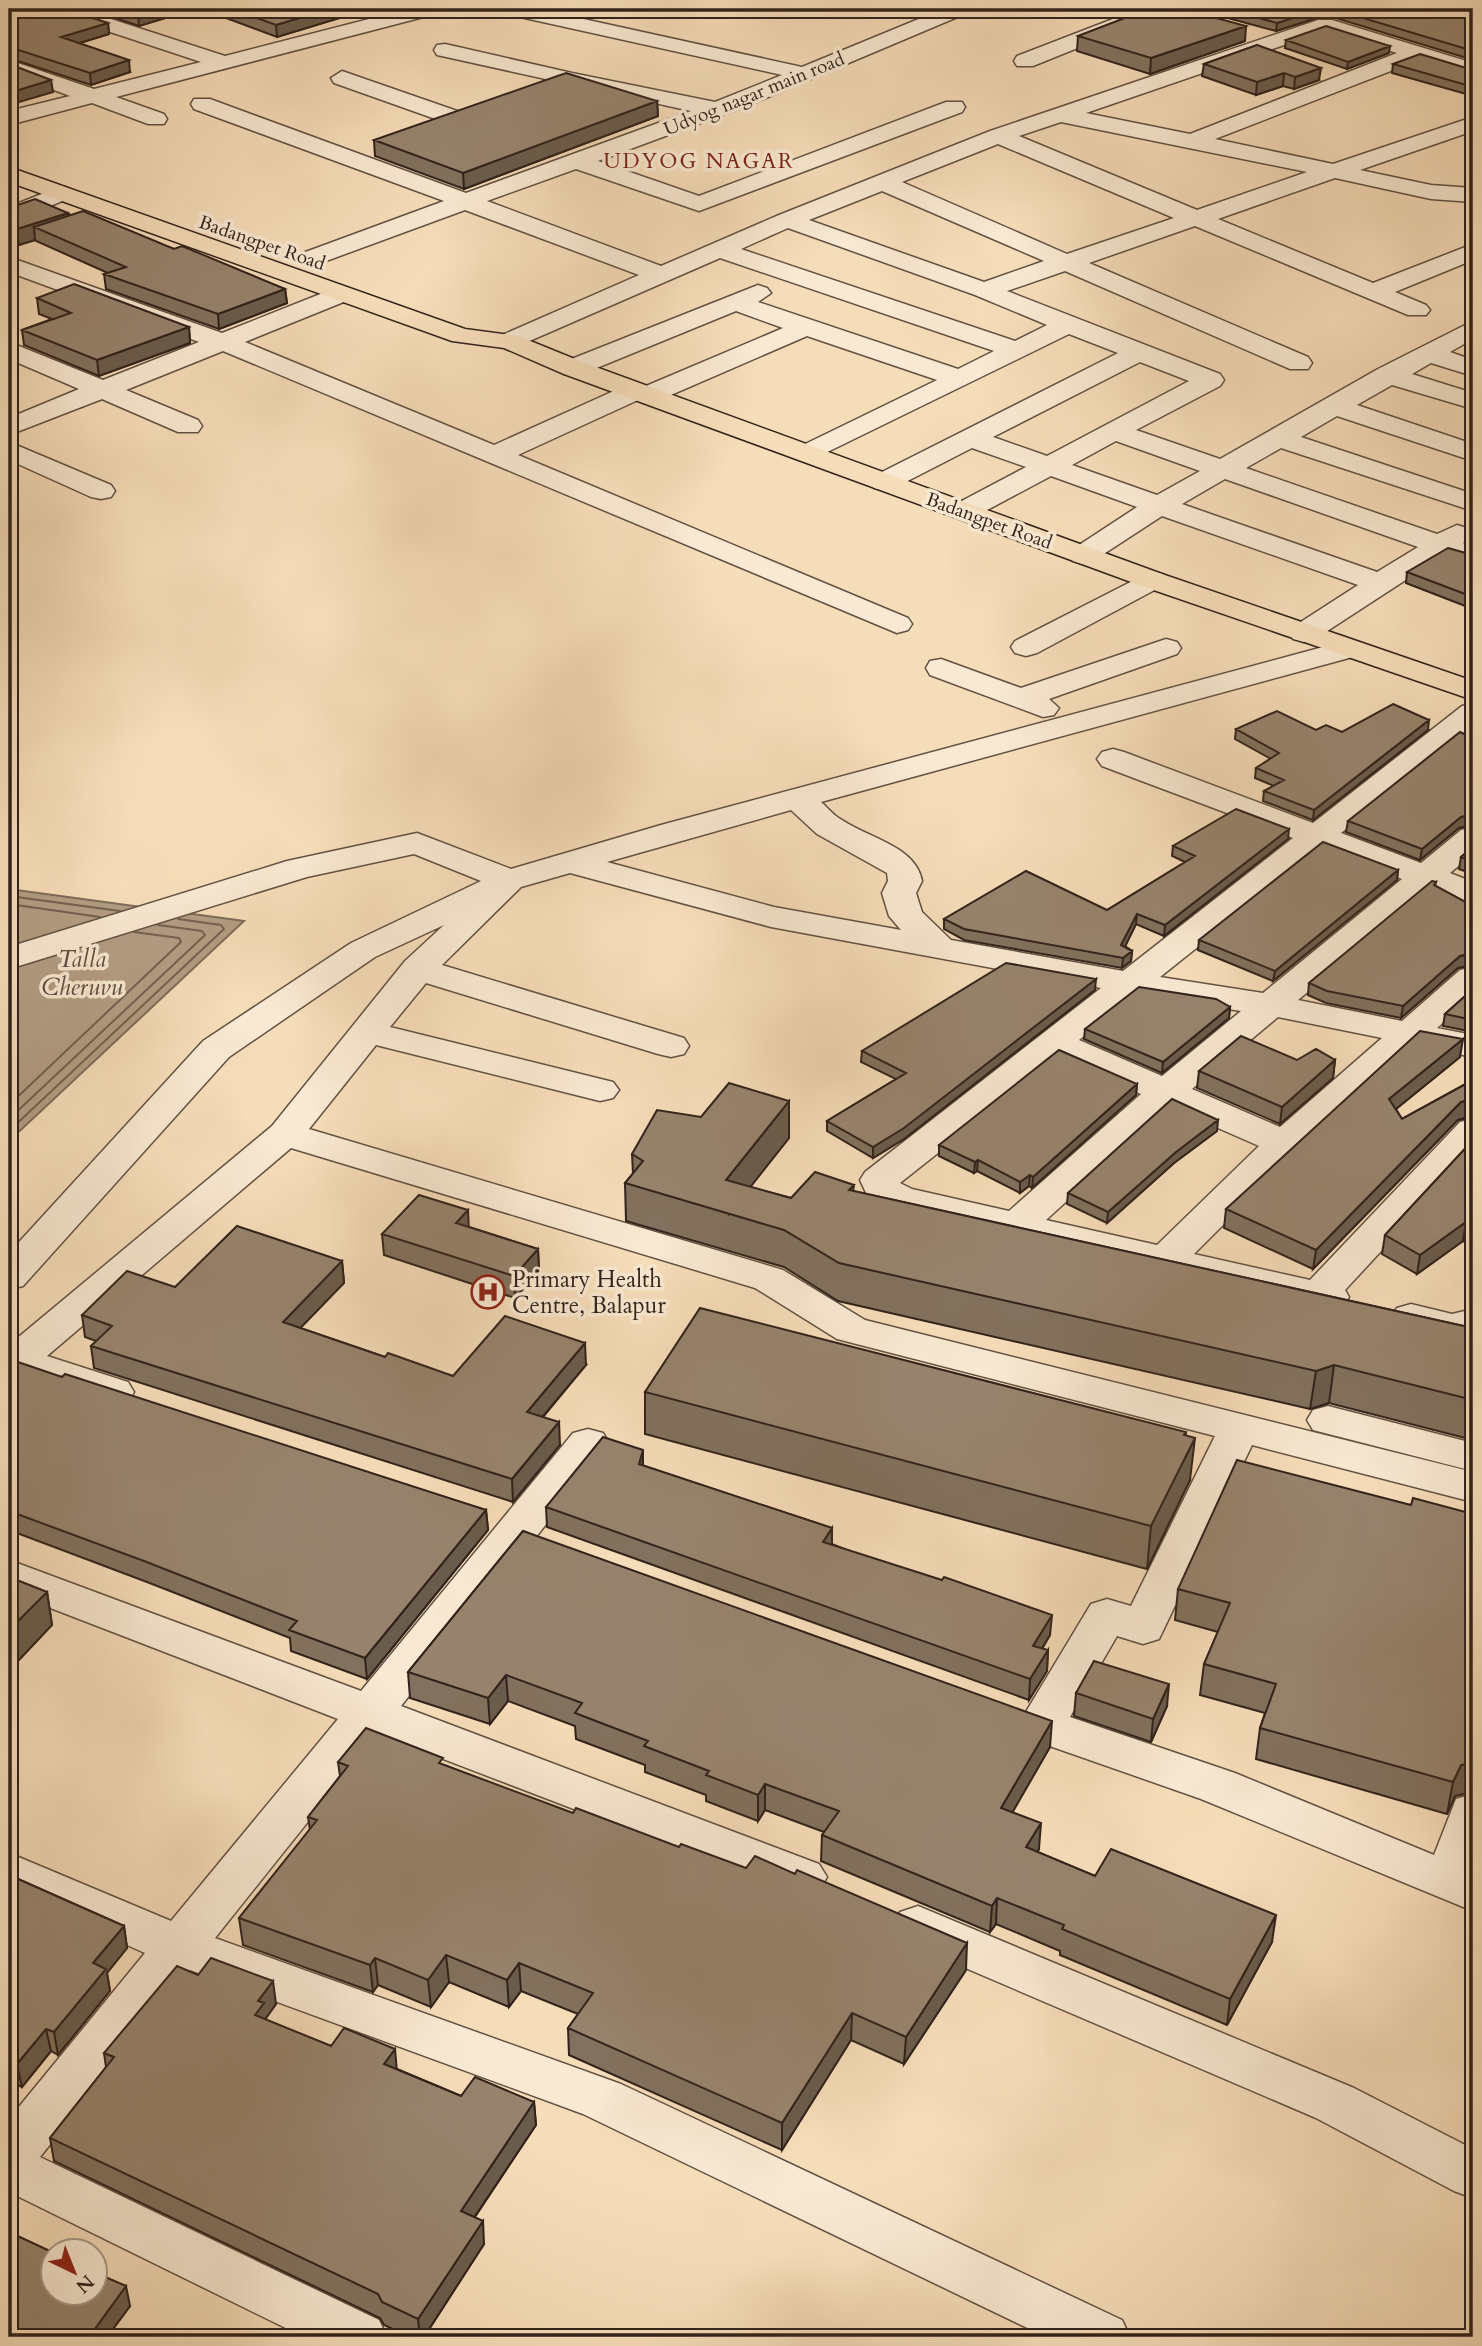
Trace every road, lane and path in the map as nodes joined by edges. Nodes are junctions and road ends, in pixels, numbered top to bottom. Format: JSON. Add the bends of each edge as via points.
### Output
{"nodes":[{"id":1,"x":60,"y":9,"type":"edge"},
{"id":2,"x":432,"y":9,"type":"edge"},
{"id":3,"x":511,"y":9,"type":"edge"},
{"id":4,"x":960,"y":9,"type":"edge"},
{"id":5,"x":1165,"y":10,"type":"edge"},
{"id":6,"x":1452,"y":10,"type":"edge"},
{"id":7,"x":1473,"y":17,"type":"edge"},
{"id":8,"x":1237,"y":29,"type":"edge"},
{"id":9,"x":1265,"y":43,"type":"junction"},
{"id":10,"x":445,"y":50,"type":"dead end"},
{"id":11,"x":1418,"y":52,"type":"junction"},
{"id":12,"x":1290,"y":59,"type":"edge"},
{"id":13,"x":1025,"y":61,"type":"dead end"},
{"id":14,"x":222,"y":62,"type":"junction"},
{"id":15,"x":9,"y":66,"type":"edge"},
{"id":16,"x":1313,"y":68,"type":"edge"},
{"id":17,"x":1473,"y":70,"type":"edge"},
{"id":18,"x":806,"y":74,"type":"junction"},
{"id":19,"x":342,"y":78,"type":"dead end"},
{"id":20,"x":564,"y":78,"type":"junction"},
{"id":21,"x":1348,"y":80,"type":"junction"},
{"id":22,"x":527,"y":91,"type":"edge"},
{"id":23,"x":92,"y":94,"type":"junction"},
{"id":24,"x":202,"y":104,"type":"dead end"},
{"id":25,"x":954,"y":107,"type":"dead end"},
{"id":26,"x":477,"y":108,"type":"edge"},
{"id":27,"x":717,"y":109,"type":"junction"},
{"id":28,"x":1061,"y":114,"type":"junction"},
{"id":29,"x":452,"y":117,"type":"junction"},
{"id":30,"x":9,"y":118,"type":"edge"},
{"id":31,"x":156,"y":119,"type":"dead end"},
{"id":32,"x":1473,"y":124,"type":"edge"},
{"id":33,"x":414,"y":131,"type":"edge"},
{"id":34,"x":998,"y":136,"type":"junction"},
{"id":35,"x":1193,"y":141,"type":"junction"},
{"id":36,"x":375,"y":146,"type":"edge"},
{"id":37,"x":349,"y":155,"type":"junction"},
{"id":38,"x":13,"y":162,"type":"edge"},
{"id":39,"x":580,"y":162,"type":"junction"},
{"id":40,"x":1335,"y":172,"type":"junction"},
{"id":41,"x":884,"y":183,"type":"junction"},
{"id":42,"x":59,"y":194,"type":"junction"},
{"id":43,"x":1473,"y":195,"type":"edge"},
{"id":44,"x":466,"y":204,"type":"junction"},
{"id":45,"x":9,"y":216,"type":"edge"},
{"id":46,"x":1191,"y":218,"type":"junction"},
{"id":47,"x":787,"y":220,"type":"junction"},
{"id":48,"x":720,"y":250,"type":"junction"},
{"id":49,"x":1473,"y":251,"type":"edge"},
{"id":50,"x":309,"y":259,"type":"junction"},
{"id":51,"x":1066,"y":262,"type":"junction"},
{"id":52,"x":9,"y":264,"type":"edge"},
{"id":53,"x":662,"y":275,"type":"junction"},
{"id":54,"x":799,"y":275,"type":"junction"},
{"id":55,"x":984,"y":290,"type":"junction"},
{"id":56,"x":1373,"y":292,"type":"junction"},
{"id":57,"x":342,"y":294,"type":"junction"},
{"id":58,"x":737,"y":303,"type":"junction"},
{"id":59,"x":1417,"y":310,"type":"dead end"},
{"id":60,"x":1068,"y":325,"type":"junction"},
{"id":61,"x":806,"y":327,"type":"junction"},
{"id":62,"x":1473,"y":329,"type":"edge"},
{"id":63,"x":509,"y":341,"type":"junction"},
{"id":64,"x":224,"y":342,"type":"junction"},
{"id":65,"x":9,"y":350,"type":"edge"},
{"id":66,"x":1015,"y":350,"type":"junction"},
{"id":67,"x":1139,"y":353,"type":"junction"},
{"id":68,"x":1429,"y":354,"type":"junction"},
{"id":69,"x":1300,"y":363,"type":"dead end"},
{"id":70,"x":573,"y":368,"type":"junction"},
{"id":71,"x":1473,"y":368,"type":"edge"},
{"id":72,"x":1387,"y":375,"type":"junction"},
{"id":73,"x":958,"y":379,"type":"junction"},
{"id":74,"x":107,"y":389,"type":"junction"},
{"id":75,"x":642,"y":393,"type":"junction"},
{"id":76,"x":1473,"y":401,"type":"edge"},
{"id":77,"x":1335,"y":407,"type":"junction"},
{"id":78,"x":188,"y":426,"type":"dead end"},
{"id":79,"x":9,"y":428,"type":"edge"},
{"id":80,"x":1112,"y":431,"type":"junction"},
{"id":81,"x":970,"y":438,"type":"junction"},
{"id":82,"x":1277,"y":438,"type":"junction"},
{"id":83,"x":9,"y":450,"type":"edge"},
{"id":84,"x":809,"y":453,"type":"junction"},
{"id":85,"x":1473,"y":453,"type":"edge"},
{"id":86,"x":495,"y":455,"type":"junction"},
{"id":87,"x":1050,"y":465,"type":"junction"},
{"id":88,"x":1222,"y":470,"type":"junction"},
{"id":89,"x":884,"y":482,"type":"junction"},
{"id":90,"x":101,"y":491,"type":"dead end"},
{"id":91,"x":1473,"y":503,"type":"edge"},
{"id":92,"x":1161,"y":504,"type":"junction"},
{"id":93,"x":964,"y":511,"type":"junction"},
{"id":94,"x":1473,"y":524,"type":"edge"},
{"id":95,"x":1440,"y":545,"type":"junction"},
{"id":96,"x":1083,"y":555,"type":"junction"},
{"id":97,"x":1473,"y":556,"type":"edge"},
{"id":98,"x":1152,"y":580,"type":"junction"},
{"id":99,"x":1382,"y":584,"type":"junction"},
{"id":100,"x":897,"y":624,"type":"dead end"},
{"id":101,"x":1304,"y":633,"type":"junction"},
{"id":102,"x":1026,"y":647,"type":"dead end"},
{"id":103,"x":1166,"y":648,"type":"dead end"},
{"id":104,"x":1349,"y":649,"type":"junction"},
{"id":105,"x":940,"y":668,"type":"dead end"},
{"id":106,"x":1473,"y":691,"type":"edge"},
{"id":107,"x":1020,"y":699,"type":"junction"},
{"id":108,"x":1473,"y":713,"type":"edge"},
{"id":109,"x":1078,"y":722,"type":"junction"},
{"id":110,"x":1113,"y":758,"type":"dead end"},
{"id":111,"x":797,"y":798,"type":"junction"},
{"id":112,"x":1320,"y":834,"type":"junction"},
{"id":113,"x":1473,"y":837,"type":"edge"},
{"id":114,"x":569,"y":862,"type":"junction"},
{"id":115,"x":1426,"y":877,"type":"junction"},
{"id":116,"x":509,"y":880,"type":"junction"},
{"id":117,"x":1473,"y":894,"type":"edge"},
{"id":118,"x":940,"y":948,"type":"junction"},
{"id":119,"x":9,"y":958,"type":"edge"},
{"id":120,"x":418,"y":969,"type":"junction"},
{"id":121,"x":1473,"y":978,"type":"edge"},
{"id":122,"x":1131,"y":983,"type":"junction"},
{"id":123,"x":1271,"y":1005,"type":"junction"},
{"id":124,"x":368,"y":1032,"type":"junction"},
{"id":125,"x":1409,"y":1032,"type":"junction"},
{"id":126,"x":1055,"y":1043,"type":"junction"},
{"id":127,"x":671,"y":1046,"type":"dead end"},
{"id":128,"x":1473,"y":1046,"type":"edge"},
{"id":129,"x":600,"y":1090,"type":"dead end"},
{"id":130,"x":1164,"y":1093,"type":"junction"},
{"id":131,"x":1473,"y":1130,"type":"edge"},
{"id":132,"x":285,"y":1134,"type":"junction"},
{"id":133,"x":1284,"y":1143,"type":"junction"},
{"id":134,"x":1016,"y":1226,"type":"junction"},
{"id":135,"x":1167,"y":1258,"type":"junction"},
{"id":136,"x":9,"y":1277,"type":"edge"},
{"id":137,"x":1319,"y":1294,"type":"junction"},
{"id":138,"x":1473,"y":1322,"type":"edge"},
{"id":139,"x":12,"y":1363,"type":"edge"},
{"id":140,"x":148,"y":1403,"type":"edge"},
{"id":141,"x":1328,"y":1420,"type":"dead end"},
{"id":142,"x":1240,"y":1427,"type":"junction"},
{"id":143,"x":588,"y":1443,"type":"dead end"},
{"id":144,"x":1473,"y":1457,"type":"edge"},
{"id":145,"x":1473,"y":1488,"type":"edge"},
{"id":146,"x":9,"y":1576,"type":"edge"},
{"id":147,"x":369,"y":1715,"type":"junction"},
{"id":148,"x":1473,"y":1812,"type":"edge"},
{"id":149,"x":9,"y":1872,"type":"edge"},
{"id":150,"x":1462,"y":1885,"type":"edge"},
{"id":151,"x":180,"y":1947,"type":"junction"},
{"id":152,"x":9,"y":2157,"type":"edge"},
{"id":153,"x":9,"y":2167,"type":"edge"},
{"id":154,"x":1473,"y":2175,"type":"edge"},
{"id":155,"x":359,"y":2337,"type":"edge"},
{"id":156,"x":1102,"y":2337,"type":"edge"}],
"edges":[{"from":1,"to":14,"type":"street"},
{"from":2,"to":14,"type":"street"},
{"from":3,"to":18,"type":"street"},
{"from":4,"to":18,"type":"street","name":"Udyog nagar main road"},
{"from":5,"to":13,"type":"street"},
{"from":6,"to":7,"type":"street"},
{"from":8,"to":9,"type":"street"},
{"from":9,"to":11,"type":"street","via":[[1325,24]]},
{"from":9,"to":12,"type":"street"},
{"from":9,"to":28,"type":"street"},
{"from":10,"to":20,"type":"street"},
{"from":11,"to":17,"type":"street"},
{"from":11,"to":21,"type":"street"},
{"from":14,"to":23,"type":"street"},
{"from":15,"to":23,"type":"street"},
{"from":16,"to":21,"type":"street"},
{"from":18,"to":27,"type":"street","name":"Udyog nagar main road"},
{"from":19,"to":29,"type":"street"},
{"from":20,"to":22,"type":"street"},
{"from":20,"to":27,"type":"street"},
{"from":21,"to":35,"type":"street"},
{"from":23,"to":30,"type":"street"},
{"from":23,"to":31,"type":"street"},
{"from":24,"to":37,"type":"street"},
{"from":25,"to":39,"type":"street","via":[[699,204]]},
{"from":26,"to":29,"type":"street"},
{"from":27,"to":39,"type":"street","name":"Udyog nagar main road"},
{"from":28,"to":34,"type":"street"},
{"from":28,"to":35,"type":"street"},
{"from":29,"to":33,"type":"street"},
{"from":32,"to":40,"type":"street"},
{"from":34,"to":41,"type":"street"},
{"from":34,"to":46,"type":"street"},
{"from":35,"to":40,"type":"street"},
{"from":36,"to":37,"type":"street"},
{"from":37,"to":44,"type":"street"},
{"from":38,"to":42,"type":"main road","name":"Badangpet Road"},
{"from":38,"to":50,"type":"main road","name":"Badangpet Road"},
{"from":39,"to":44,"type":"street","name":"Udyog nagar main road"},
{"from":40,"to":43,"type":"street","via":[[1431,192]]},
{"from":40,"to":46,"type":"street"},
{"from":41,"to":47,"type":"street"},
{"from":41,"to":51,"type":"street"},
{"from":42,"to":45,"type":"street"},
{"from":42,"to":57,"type":"main road","name":"Badangpet Road"},
{"from":44,"to":50,"type":"street","name":"Udyog nagar main road"},
{"from":44,"to":53,"type":"street"},
{"from":46,"to":51,"type":"street"},
{"from":46,"to":56,"type":"street"},
{"from":47,"to":48,"type":"street"},
{"from":47,"to":55,"type":"street"},
{"from":48,"to":53,"type":"street"},
{"from":48,"to":54,"type":"street"},
{"from":49,"to":56,"type":"street"},
{"from":50,"to":63,"type":"main road","name":"Badangpet Road","via":[[492,324]]},
{"from":51,"to":55,"type":"street"},
{"from":51,"to":69,"type":"street"},
{"from":52,"to":64,"type":"street"},
{"from":53,"to":63,"type":"street"},
{"from":54,"to":58,"type":"street"},
{"from":54,"to":66,"type":"street"},
{"from":55,"to":60,"type":"street"},
{"from":56,"to":59,"type":"street"},
{"from":57,"to":63,"type":"main road","name":"Badangpet Road","via":[[461,336]]},
{"from":57,"to":64,"type":"street"},
{"from":58,"to":61,"type":"street"},
{"from":58,"to":70,"type":"street"},
{"from":60,"to":66,"type":"street"},
{"from":60,"to":67,"type":"street"},
{"from":61,"to":73,"type":"street"},
{"from":61,"to":75,"type":"street"},
{"from":62,"to":68,"type":"street"},
{"from":63,"to":70,"type":"main road","name":"Badangpet Road"},
{"from":64,"to":74,"type":"street"},
{"from":64,"to":86,"type":"street"},
{"from":65,"to":74,"type":"street"},
{"from":66,"to":73,"type":"street"},
{"from":67,"to":80,"type":"street","via":[[1211,380]]},
{"from":67,"to":81,"type":"street"},
{"from":68,"to":71,"type":"street"},
{"from":68,"to":72,"type":"street"},
{"from":70,"to":75,"type":"main road","name":"Badangpet Road"},
{"from":72,"to":76,"type":"street"},
{"from":72,"to":77,"type":"street"},
{"from":73,"to":84,"type":"street"},
{"from":74,"to":78,"type":"street"},
{"from":74,"to":79,"type":"street"},
{"from":75,"to":84,"type":"main road","name":"Badangpet Road"},
{"from":75,"to":86,"type":"street"},
{"from":77,"to":82,"type":"street"},
{"from":77,"to":85,"type":"street"},
{"from":80,"to":87,"type":"street"},
{"from":80,"to":88,"type":"street"},
{"from":81,"to":87,"type":"street"},
{"from":81,"to":89,"type":"street"},
{"from":82,"to":88,"type":"street"},
{"from":82,"to":91,"type":"street"},
{"from":83,"to":90,"type":"street"},
{"from":84,"to":89,"type":"main road","name":"Badangpet Road"},
{"from":86,"to":100,"type":"street"},
{"from":87,"to":92,"type":"street"},
{"from":87,"to":93,"type":"street"},
{"from":88,"to":92,"type":"street"},
{"from":88,"to":95,"type":"street"},
{"from":89,"to":93,"type":"main road","name":"Badangpet Road"},
{"from":92,"to":96,"type":"street"},
{"from":92,"to":99,"type":"street"},
{"from":93,"to":96,"type":"main road","name":"Badangpet Road"},
{"from":94,"to":95,"type":"street"},
{"from":95,"to":97,"type":"street"},
{"from":95,"to":99,"type":"street"},
{"from":96,"to":98,"type":"main road","name":"Badangpet Road"},
{"from":98,"to":101,"type":"main road","name":"Badangpet Road"},
{"from":98,"to":102,"type":"street"},
{"from":99,"to":101,"type":"street"},
{"from":101,"to":104,"type":"main road","name":"Badangpet Road"},
{"from":103,"to":107,"type":"street"},
{"from":104,"to":106,"type":"main road","name":"Badangpet Road"},
{"from":104,"to":109,"type":"street"},
{"from":105,"to":107,"type":"street"},
{"from":107,"to":109,"type":"street"},
{"from":108,"to":112,"type":"street"},
{"from":109,"to":111,"type":"street"},
{"from":110,"to":112,"type":"street"},
{"from":111,"to":114,"type":"street"},
{"from":111,"to":118,"type":"street","via":[[829,827],[903,869],[905,881],[899,893],[906,916]]},
{"from":112,"to":115,"type":"street"},
{"from":112,"to":122,"type":"street"},
{"from":113,"to":115,"type":"street"},
{"from":114,"to":116,"type":"street"},
{"from":114,"to":118,"type":"street","via":[[771,917]]},
{"from":115,"to":117,"type":"street"},
{"from":115,"to":123,"type":"street"},
{"from":116,"to":119,"type":"street","via":[[417,843],[299,868]]},
{"from":116,"to":120,"type":"street"},
{"from":116,"to":136,"type":"street","via":[[363,950],[216,1049]]},
{"from":118,"to":122,"type":"street"},
{"from":120,"to":124,"type":"street"},
{"from":120,"to":127,"type":"street"},
{"from":121,"to":125,"type":"street"},
{"from":122,"to":123,"type":"street"},
{"from":122,"to":126,"type":"street"},
{"from":123,"to":125,"type":"street"},
{"from":123,"to":130,"type":"street"},
{"from":124,"to":129,"type":"street"},
{"from":124,"to":132,"type":"street"},
{"from":125,"to":128,"type":"street"},
{"from":125,"to":133,"type":"street"},
{"from":126,"to":130,"type":"street"},
{"from":126,"to":134,"type":"street","via":[[879,1180],[882,1189],[899,1198]]},
{"from":130,"to":133,"type":"street"},
{"from":130,"to":134,"type":"street"},
{"from":131,"to":137,"type":"street"},
{"from":132,"to":139,"type":"street"},
{"from":132,"to":142,"type":"street","via":[[769,1279],[851,1331]]},
{"from":133,"to":135,"type":"street"},
{"from":134,"to":135,"type":"street"},
{"from":135,"to":137,"type":"street"},
{"from":137,"to":138,"type":"street","via":[[1452,1327]]},
{"from":139,"to":140,"type":"street"},
{"from":141,"to":144,"type":"street"},
{"from":142,"to":145,"type":"street"},
{"from":142,"to":150,"type":"street","via":[[1143,1628],[1107,1615],[1022,1718],[1218,1786]]},
{"from":143,"to":147,"type":"street"},
{"from":146,"to":147,"type":"street"},
{"from":147,"to":151,"type":"street"},
{"from":147,"to":154,"type":"street","via":[[766,1861],[1335,2103]]},
{"from":148,"to":150,"type":"street"},
{"from":149,"to":151,"type":"street"},
{"from":151,"to":152,"type":"street"},
{"from":151,"to":156,"type":"street","via":[[602,2099]]},
{"from":153,"to":155,"type":"street"}]}
